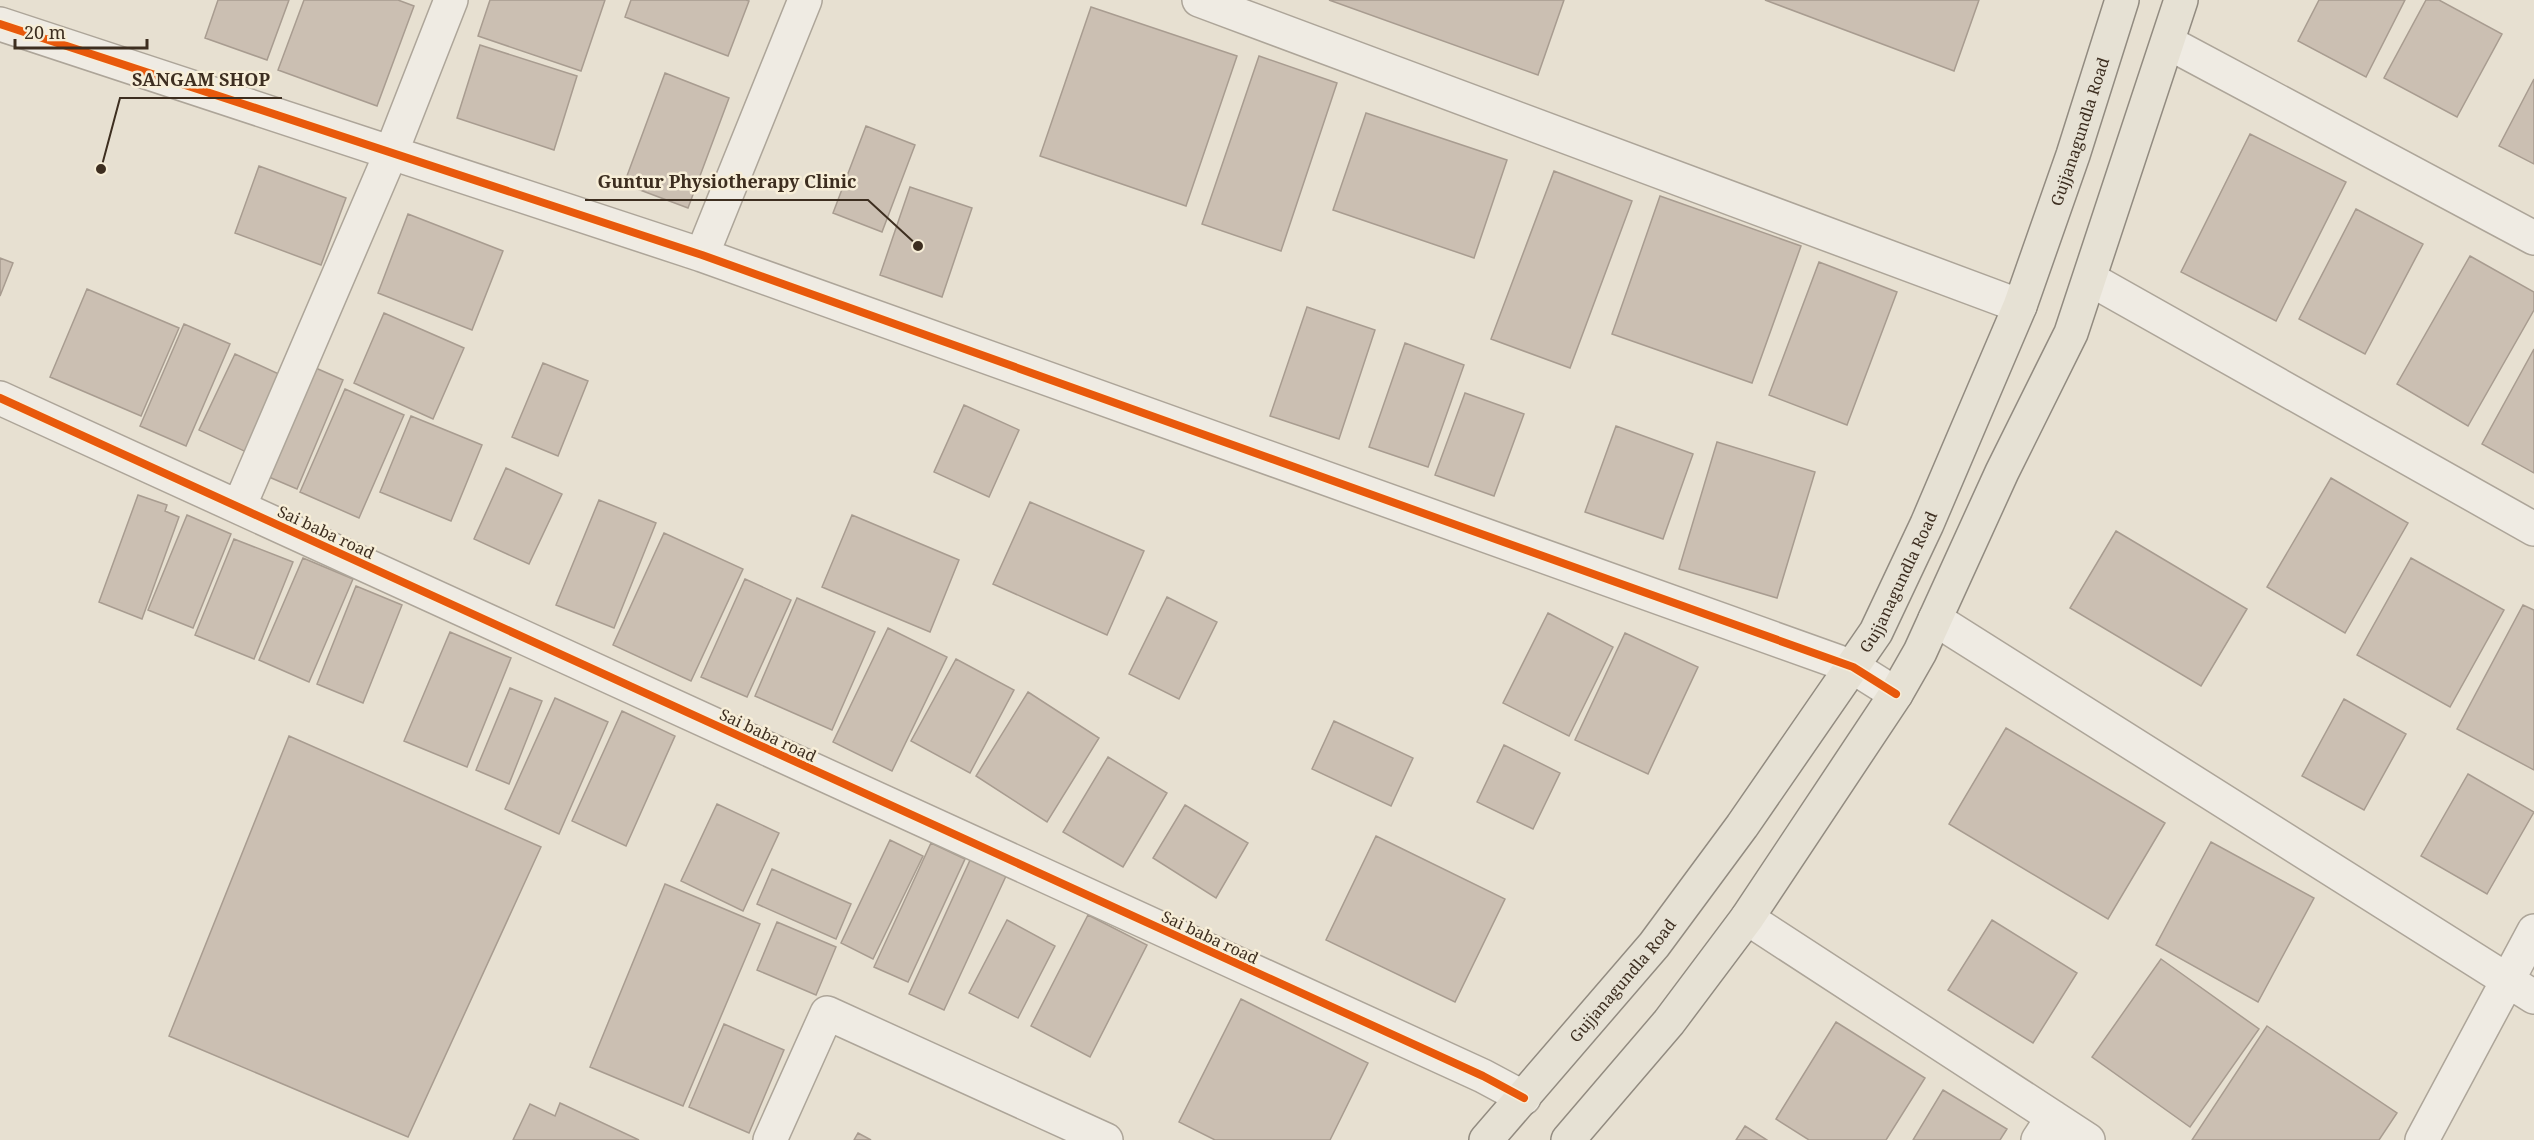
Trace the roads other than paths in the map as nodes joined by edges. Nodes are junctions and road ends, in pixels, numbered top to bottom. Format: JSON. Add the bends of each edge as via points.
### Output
{"nodes":[{"id":1,"x":451,"y":0,"type":"edge"},
{"id":2,"x":805,"y":0,"type":"edge"},
{"id":3,"x":1199,"y":0,"type":"edge"},
{"id":4,"x":2122,"y":0,"type":"edge"},
{"id":5,"x":2181,"y":0,"type":"edge"},
{"id":6,"x":0,"y":24,"type":"edge"},
{"id":7,"x":2169,"y":43,"type":"junction"},
{"id":8,"x":390,"y":153,"type":"junction"},
{"id":9,"x":2534,"y":238,"type":"edge"},
{"id":10,"x":702,"y":255,"type":"junction"},
{"id":11,"x":2090,"y":279,"type":"junction"},
{"id":12,"x":2020,"y":306,"type":"junction"},
{"id":13,"x":0,"y":398,"type":"edge"},
{"id":14,"x":239,"y":507,"type":"junction"},
{"id":15,"x":2534,"y":529,"type":"edge"},
{"id":16,"x":1935,"y":619,"type":"junction"},
{"id":17,"x":1853,"y":667,"type":"junction"},
{"id":18,"x":1896,"y":694,"type":"junction"},
{"id":19,"x":1747,"y":918,"type":"junction"},
{"id":20,"x":2534,"y":931,"type":"edge"},
{"id":21,"x":2521,"y":989,"type":"edge"},
{"id":22,"x":1524,"y":1098,"type":"junction"},
{"id":23,"x":2045,"y":1129,"type":"edge"},
{"id":24,"x":770,"y":1140,"type":"edge"},
{"id":25,"x":1106,"y":1140,"type":"edge"},
{"id":26,"x":1486,"y":1140,"type":"edge"},
{"id":27,"x":1568,"y":1140,"type":"edge"},
{"id":28,"x":2088,"y":1140,"type":"edge"},
{"id":29,"x":2422,"y":1140,"type":"edge"}],
"edges":[{"from":1,"to":8,"type":"street"},
{"from":2,"to":10,"type":"street"},
{"from":3,"to":12,"type":"street"},
{"from":4,"to":12,"type":"main road","name":"Gujjanagundla Road"},
{"from":5,"to":7,"type":"main road"},
{"from":6,"to":8,"type":"street"},
{"from":7,"to":9,"type":"street"},
{"from":7,"to":11,"type":"main road"},
{"from":8,"to":10,"type":"street"},
{"from":8,"to":14,"type":"street"},
{"from":10,"to":17,"type":"street"},
{"from":11,"to":15,"type":"street"},
{"from":11,"to":16,"type":"main road","via":[[2071,333]]},
{"from":12,"to":17,"type":"main road","name":"Gujjanagundla Road","via":[[1927,524],[1876,632]]},
{"from":13,"to":14,"type":"street","name":"Sai baba road"},
{"from":14,"to":22,"type":"street","name":"Sai baba road"},
{"from":16,"to":18,"type":"main road"},
{"from":16,"to":21,"type":"street"},
{"from":17,"to":18,"type":"street"},
{"from":17,"to":22,"type":"main road","name":"Gujjanagundla Road","via":[[1654,945]]},
{"from":18,"to":19,"type":"main road"},
{"from":19,"to":23,"type":"street"},
{"from":19,"to":27,"type":"main road","via":[[1669,1022]]},
{"from":20,"to":21,"type":"street"},
{"from":21,"to":29,"type":"street"},
{"from":22,"to":26,"type":"main road","name":"Gujjanagundla Road"},
{"from":23,"to":28,"type":"street"},
{"from":24,"to":25,"type":"street","via":[[827,1013]]}]}
